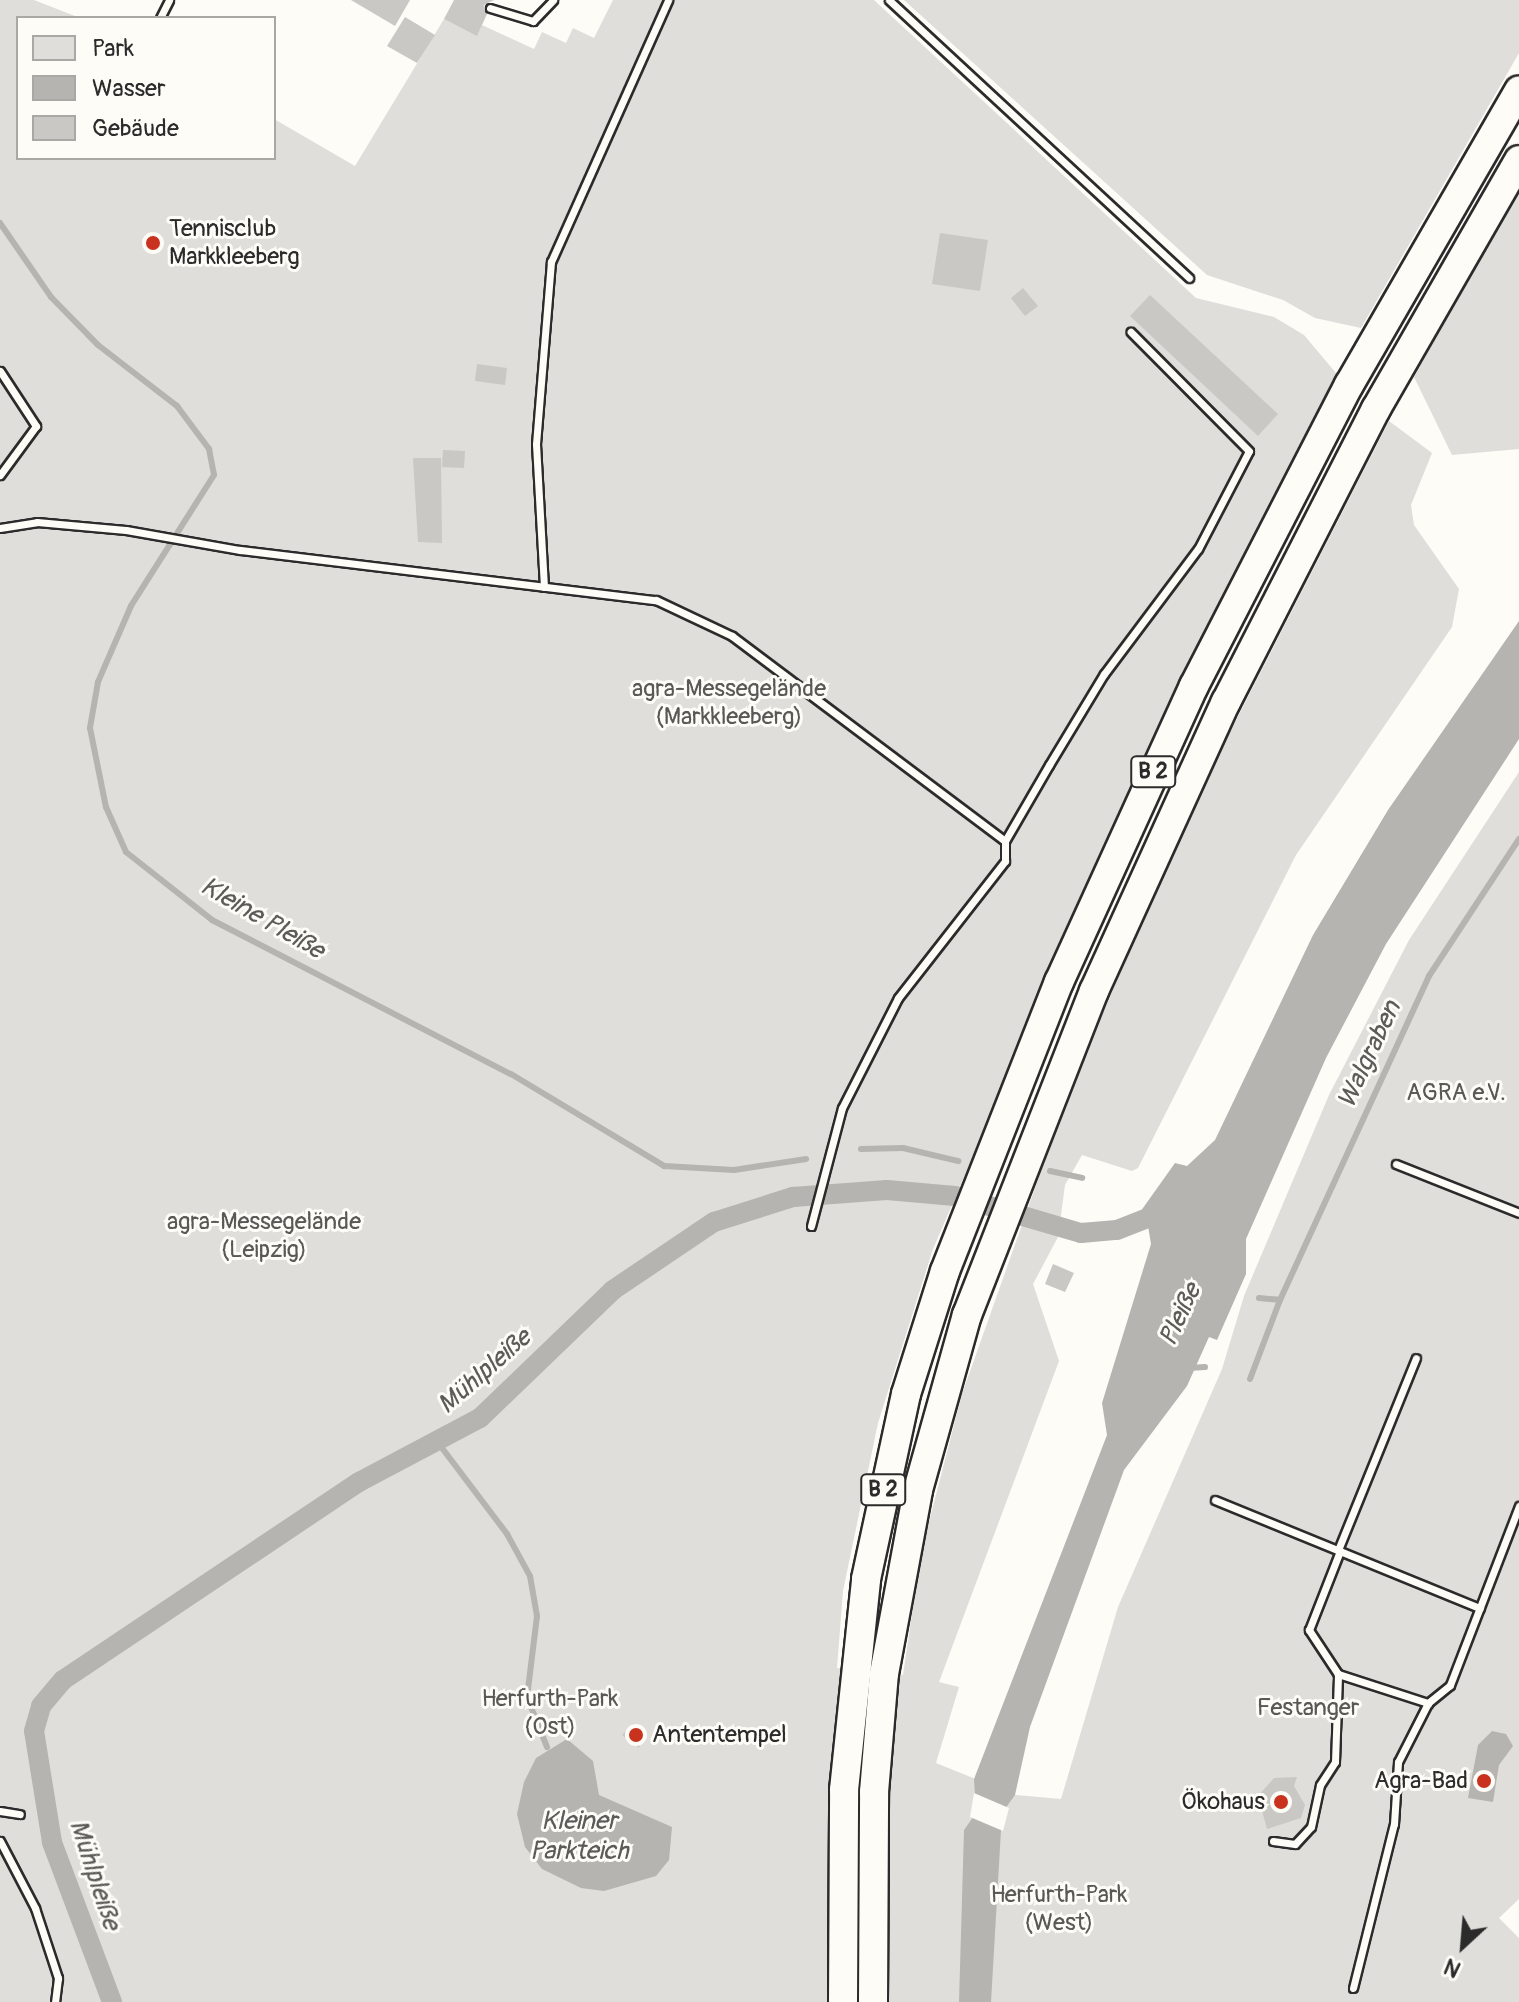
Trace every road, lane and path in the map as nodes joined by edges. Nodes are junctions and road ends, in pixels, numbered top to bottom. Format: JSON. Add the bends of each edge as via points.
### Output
{"nodes":[{"id":1,"x":553,"y":0,"type":"edge"},
{"id":2,"x":668,"y":0,"type":"edge"},
{"id":3,"x":889,"y":0,"type":"edge"},
{"id":4,"x":490,"y":8,"type":"dead end"},
{"id":5,"x":1519,"y":90,"type":"edge"},
{"id":6,"x":1519,"y":160,"type":"edge"},
{"id":7,"x":1189,"y":278,"type":"dead end"},
{"id":8,"x":1131,"y":332,"type":"dead end"},
{"id":9,"x":0,"y":371,"type":"edge"},
{"id":10,"x":0,"y":475,"type":"edge"},
{"id":11,"x":0,"y":528,"type":"edge"},
{"id":12,"x":544,"y":587,"type":"junction"},
{"id":13,"x":1005,"y":841,"type":"junction"},
{"id":14,"x":1396,"y":1164,"type":"dead end"},
{"id":15,"x":1519,"y":1213,"type":"edge"},
{"id":16,"x":811,"y":1226,"type":"dead end"},
{"id":17,"x":1416,"y":1358,"type":"dead end"},
{"id":18,"x":1215,"y":1500,"type":"dead end"},
{"id":19,"x":1519,"y":1506,"type":"edge"},
{"id":20,"x":1339,"y":1550,"type":"junction"},
{"id":21,"x":1480,"y":1608,"type":"junction"},
{"id":22,"x":1338,"y":1674,"type":"junction"},
{"id":23,"x":1428,"y":1703,"type":"junction"},
{"id":24,"x":0,"y":1811,"type":"edge"},
{"id":25,"x":20,"y":1814,"type":"dead end"},
{"id":26,"x":0,"y":1841,"type":"edge"},
{"id":27,"x":1273,"y":1841,"type":"dead end"},
{"id":28,"x":1353,"y":1988,"type":"dead end"},
{"id":29,"x":55,"y":2002,"type":"edge"},
{"id":30,"x":843,"y":2002,"type":"edge"},
{"id":31,"x":873,"y":2002,"type":"edge"}],
"edges":[{"from":1,"to":4,"type":"lane","via":[[533,21]]},
{"from":2,"to":12,"type":"lane","via":[[551,262],[536,444]]},
{"from":3,"to":7,"type":"lane"},
{"from":5,"to":30,"type":"highway","number":"B 2","via":[[1373,340],[1162,753],[957,1236],[885,1479],[855,1670],[842,1859]]},
{"from":6,"to":31,"type":"highway","number":"B 2","via":[[1376,409],[1177,806],[992,1247],[922,1476],[884,1674],[874,1806]]},
{"from":8,"to":13,"type":"lane","via":[[1249,451],[1198,549],[1104,674]]},
{"from":9,"to":10,"type":"lane","via":[[36,426]]},
{"from":11,"to":12,"type":"lane","via":[[37,522],[126,530]]},
{"from":12,"to":13,"type":"lane","via":[[656,600],[699,615]]},
{"from":13,"to":16,"type":"lane","via":[[1005,861],[885,1021],[842,1108],[820,1174]]},
{"from":14,"to":15,"type":"lane"},
{"from":17,"to":20,"type":"lane"},
{"from":18,"to":20,"type":"lane"},
{"from":19,"to":21,"type":"lane"},
{"from":20,"to":21,"type":"lane"},
{"from":20,"to":22,"type":"lane","via":[[1309,1630]]},
{"from":21,"to":23,"type":"lane","via":[[1450,1685]]},
{"from":22,"to":23,"type":"lane"},
{"from":22,"to":27,"type":"lane","via":[[1338,1745],[1320,1785],[1311,1827],[1295,1844]]},
{"from":23,"to":28,"type":"lane","via":[[1398,1762],[1394,1824]]},
{"from":24,"to":25,"type":"lane"},
{"from":26,"to":29,"type":"lane","via":[[35,1908],[58,1978]]}]}
